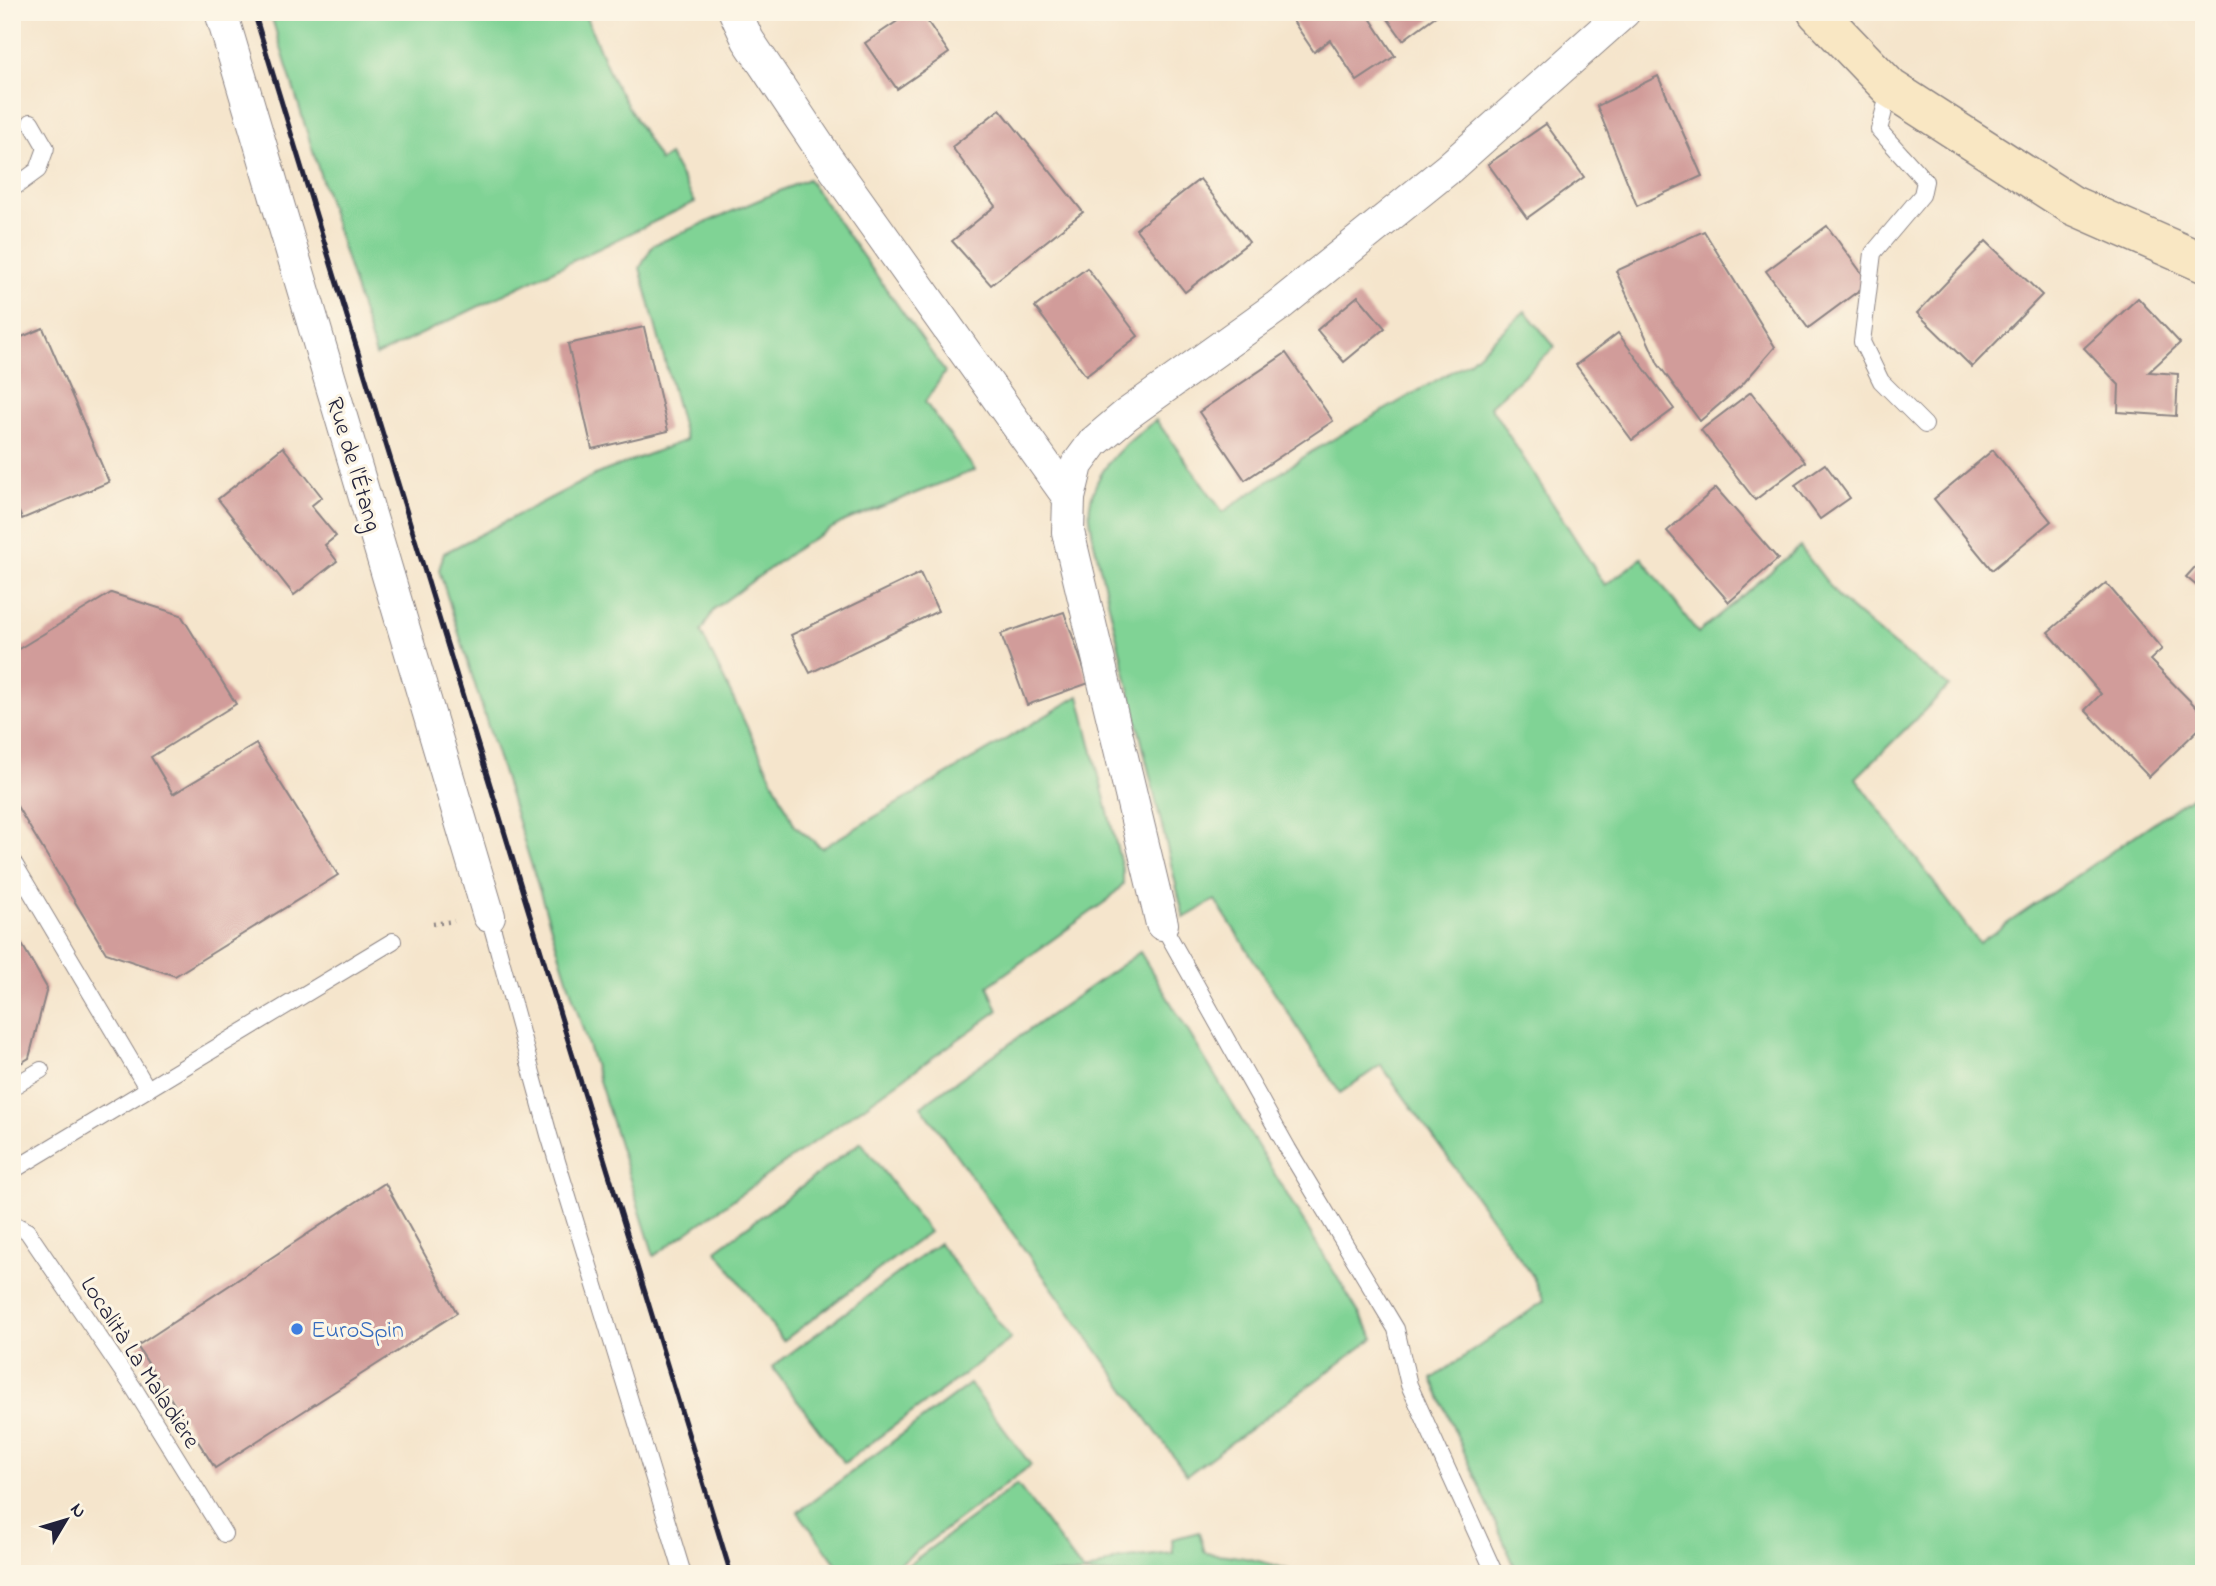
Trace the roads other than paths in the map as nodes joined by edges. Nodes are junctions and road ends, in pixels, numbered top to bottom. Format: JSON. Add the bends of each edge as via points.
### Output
{"nodes":[{"id":1,"x":221,"y":12,"type":"edge"},
{"id":2,"x":734,"y":12,"type":"edge"},
{"id":3,"x":1624,"y":12,"type":"edge"},
{"id":4,"x":1817,"y":12,"type":"edge"},
{"id":5,"x":1890,"y":88,"type":"junction"},
{"id":6,"x":30,"y":122,"type":"dead end"},
{"id":7,"x":12,"y":189,"type":"edge"},
{"id":8,"x":2204,"y":263,"type":"edge"},
{"id":9,"x":1925,"y":425,"type":"dead end"},
{"id":10,"x":1069,"y":498,"type":"junction"},
{"id":11,"x":12,"y":860,"type":"edge"},
{"id":12,"x":489,"y":916,"type":"joint"},
{"id":13,"x":1162,"y":925,"type":"joint"},
{"id":14,"x":393,"y":941,"type":"dead end"},
{"id":15,"x":41,"y":1070,"type":"dead end"},
{"id":16,"x":12,"y":1087,"type":"edge"},
{"id":17,"x":147,"y":1088,"type":"junction"},
{"id":18,"x":12,"y":1171,"type":"edge"},
{"id":19,"x":12,"y":1223,"type":"edge"},
{"id":20,"x":224,"y":1534,"type":"dead end"},
{"id":21,"x":683,"y":1574,"type":"edge"},
{"id":22,"x":1495,"y":1574,"type":"edge"}],
"edges":[{"from":1,"to":12,"type":"street","name":"Rue de l'Étang"},
{"from":2,"to":10,"type":"street","via":[[839,176]]},
{"from":3,"to":10,"type":"street","via":[[1438,177],[1278,306],[1094,442],[1077,465]]},
{"from":4,"to":5,"type":"street"},
{"from":5,"to":8,"type":"street","via":[[2072,205]]},
{"from":5,"to":9,"type":"lane","via":[[1879,130],[1925,181],[1922,195],[1873,253],[1862,342],[1881,381]]},
{"from":6,"to":7,"type":"lane","via":[[46,148],[38,170]]},
{"from":10,"to":13,"type":"street","via":[[1068,532]]},
{"from":11,"to":17,"type":"lane"},
{"from":12,"to":21,"type":"lane","via":[[549,1135]]},
{"from":13,"to":22,"type":"lane","via":[[1396,1329],[1409,1385]]},
{"from":14,"to":17,"type":"lane"},
{"from":15,"to":16,"type":"lane"},
{"from":17,"to":18,"type":"lane"},
{"from":19,"to":20,"type":"lane","name":"Località La Maladière","via":[[27,1231],[135,1390]]}]}
